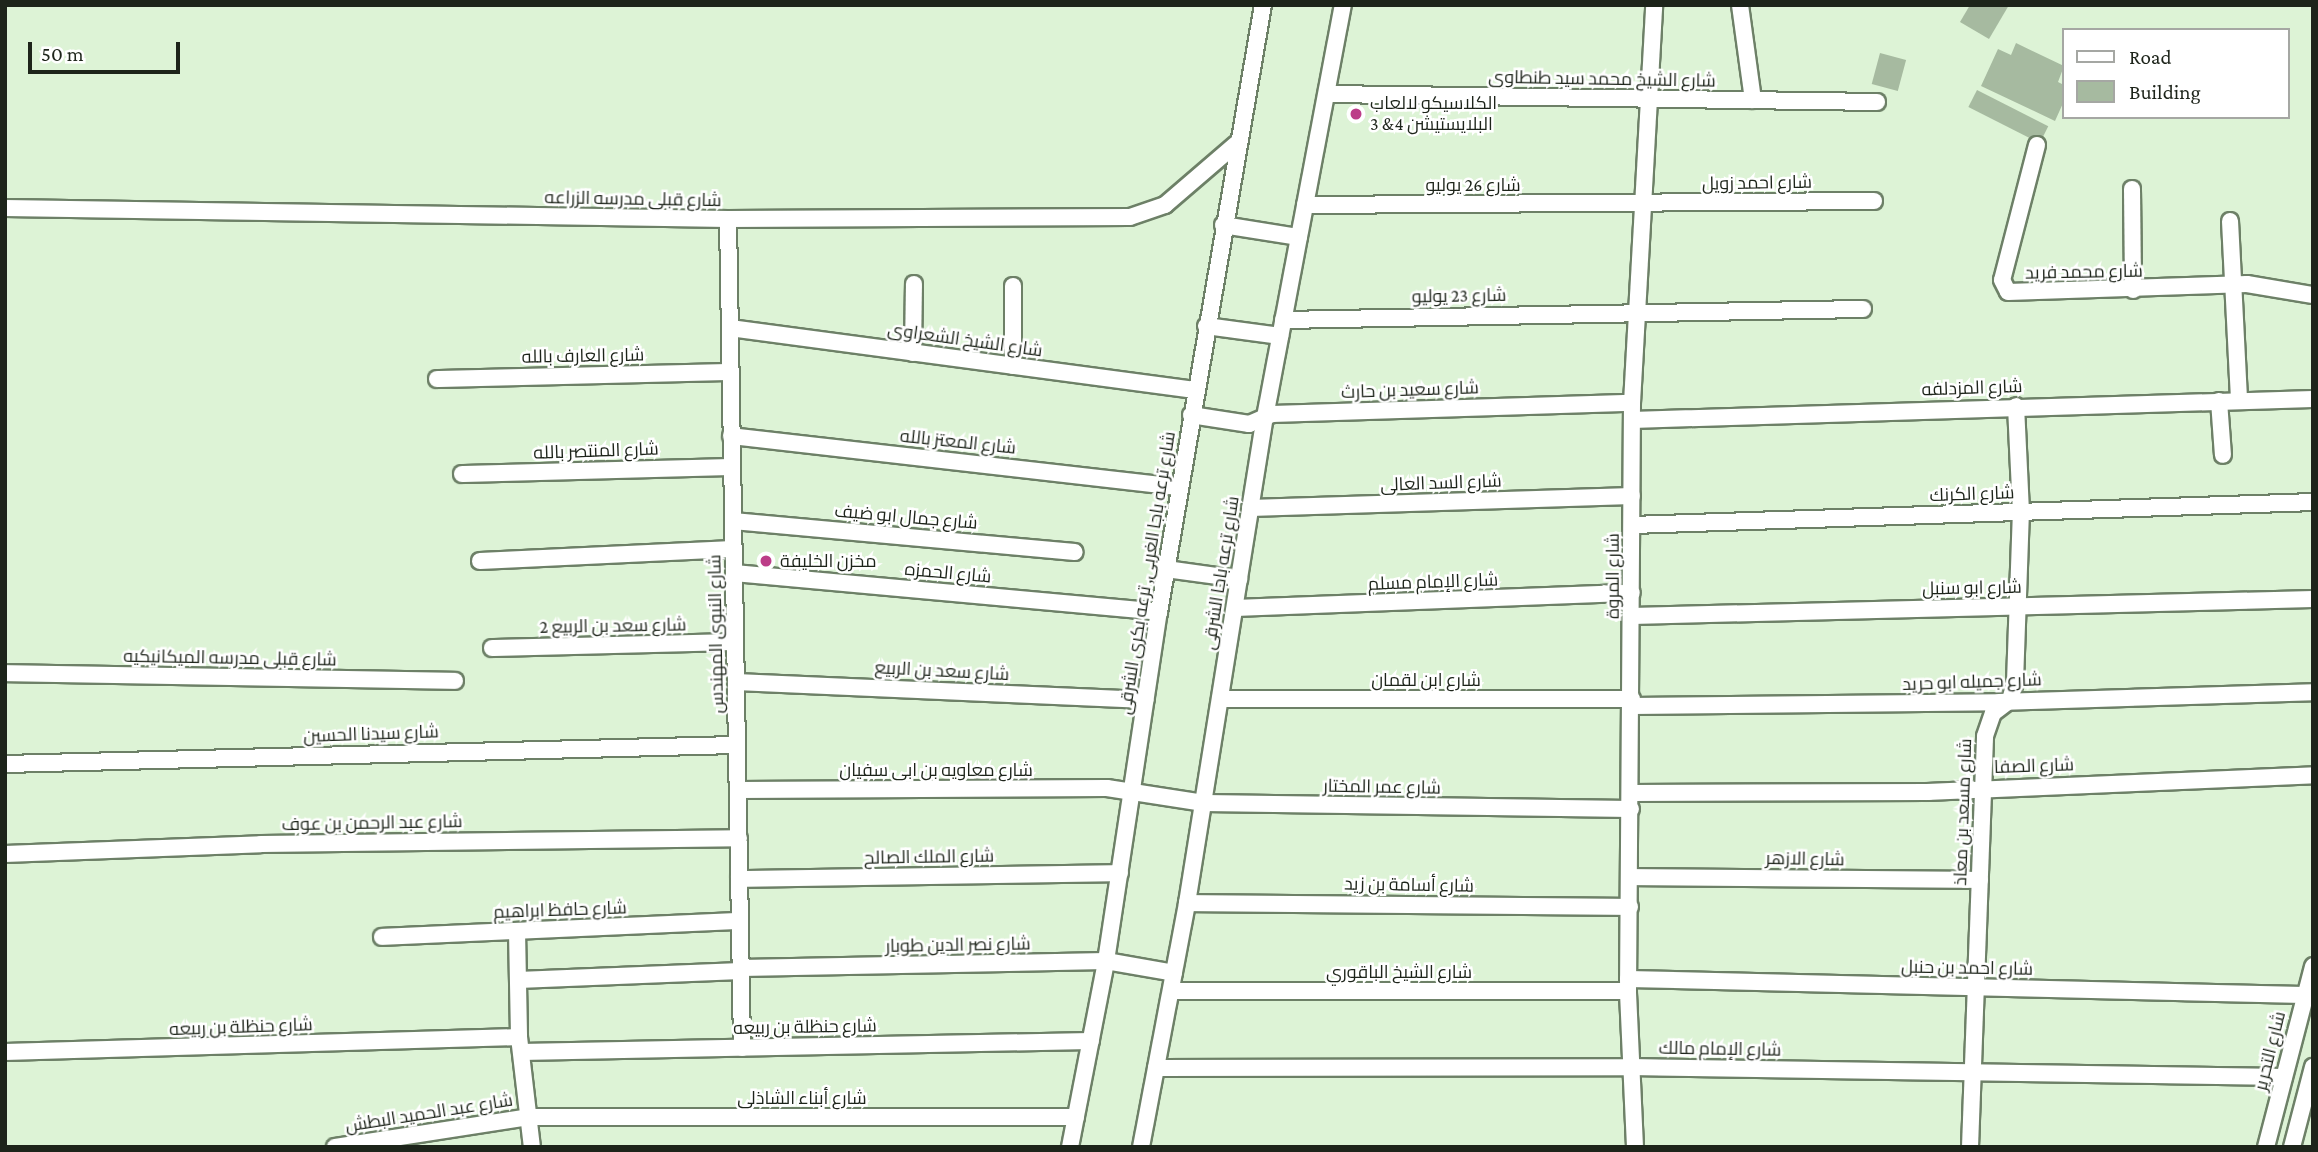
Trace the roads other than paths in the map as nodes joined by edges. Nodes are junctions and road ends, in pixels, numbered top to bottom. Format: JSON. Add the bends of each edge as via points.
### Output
{"nodes":[{"id":1,"x":1262,"y":5,"type":"edge"},
{"id":2,"x":1343,"y":5,"type":"edge"},
{"id":3,"x":1654,"y":5,"type":"edge"},
{"id":4,"x":1740,"y":5,"type":"edge"},
{"id":5,"x":1327,"y":94,"type":"junction"},
{"id":6,"x":1648,"y":99,"type":"junction"},
{"id":7,"x":1753,"y":100,"type":"junction"},
{"id":8,"x":1877,"y":102,"type":"dead end"},
{"id":9,"x":1236,"y":144,"type":"junction"},
{"id":10,"x":2037,"y":145,"type":"dead end"},
{"id":11,"x":2132,"y":188,"type":"dead end"},
{"id":12,"x":1874,"y":201,"type":"dead end"},
{"id":13,"x":1641,"y":203,"type":"junction"},
{"id":14,"x":1305,"y":205,"type":"junction"},
{"id":15,"x":5,"y":208,"type":"edge"},
{"id":16,"x":728,"y":219,"type":"junction"},
{"id":17,"x":2230,"y":221,"type":"dead end"},
{"id":18,"x":1223,"y":225,"type":"junction"},
{"id":19,"x":1299,"y":237,"type":"junction"},
{"id":20,"x":914,"y":284,"type":"dead end"},
{"id":21,"x":2233,"y":285,"type":"junction"},
{"id":22,"x":1013,"y":286,"type":"dead end"},
{"id":23,"x":2133,"y":290,"type":"junction"},
{"id":24,"x":2313,"y":295,"type":"edge"},
{"id":25,"x":1863,"y":309,"type":"dead end"},
{"id":26,"x":1635,"y":311,"type":"junction"},
{"id":27,"x":1206,"y":326,"type":"junction"},
{"id":28,"x":730,"y":328,"type":"junction"},
{"id":29,"x":1281,"y":328,"type":"junction"},
{"id":30,"x":913,"y":353,"type":"junction"},
{"id":31,"x":1013,"y":366,"type":"junction"},
{"id":32,"x":730,"y":372,"type":"junction"},
{"id":33,"x":437,"y":379,"type":"dead end"},
{"id":34,"x":1195,"y":390,"type":"junction"},
{"id":35,"x":2313,"y":399,"type":"edge"},
{"id":36,"x":2239,"y":400,"type":"junction"},
{"id":37,"x":2220,"y":401,"type":"junction"},
{"id":38,"x":1632,"y":403,"type":"junction"},
{"id":39,"x":2016,"y":406,"type":"junction"},
{"id":40,"x":1191,"y":415,"type":"junction"},
{"id":41,"x":1265,"y":417,"type":"junction"},
{"id":42,"x":1632,"y":420,"type":"junction"},
{"id":43,"x":732,"y":436,"type":"junction"},
{"id":44,"x":2223,"y":455,"type":"dead end"},
{"id":45,"x":732,"y":467,"type":"junction"},
{"id":46,"x":461,"y":474,"type":"dead end"},
{"id":47,"x":1179,"y":487,"type":"junction"},
{"id":48,"x":1632,"y":496,"type":"junction"},
{"id":49,"x":2313,"y":502,"type":"edge"},
{"id":50,"x":1250,"y":508,"type":"junction"},
{"id":51,"x":2021,"y":512,"type":"junction"},
{"id":52,"x":733,"y":521,"type":"junction"},
{"id":53,"x":1632,"y":525,"type":"junction"},
{"id":54,"x":733,"y":549,"type":"junction"},
{"id":55,"x":1075,"y":552,"type":"dead end"},
{"id":56,"x":480,"y":561,"type":"dead end"},
{"id":57,"x":1166,"y":569,"type":"junction"},
{"id":58,"x":734,"y":573,"type":"junction"},
{"id":59,"x":1240,"y":579,"type":"junction"},
{"id":60,"x":1632,"y":593,"type":"junction"},
{"id":61,"x":2313,"y":599,"type":"edge"},
{"id":62,"x":2018,"y":606,"type":"junction"},
{"id":63,"x":1235,"y":608,"type":"junction"},
{"id":64,"x":1159,"y":612,"type":"junction"},
{"id":65,"x":1632,"y":616,"type":"junction"},
{"id":66,"x":735,"y":642,"type":"junction"},
{"id":67,"x":492,"y":648,"type":"dead end"},
{"id":68,"x":5,"y":673,"type":"edge"},
{"id":69,"x":455,"y":681,"type":"dead end"},
{"id":70,"x":736,"y":682,"type":"junction"},
{"id":71,"x":2313,"y":692,"type":"edge"},
{"id":72,"x":1220,"y":699,"type":"junction"},
{"id":73,"x":1146,"y":700,"type":"junction"},
{"id":74,"x":2010,"y":700,"type":"junction"},
{"id":75,"x":1632,"y":703,"type":"junction"},
{"id":76,"x":737,"y":745,"type":"junction"},
{"id":77,"x":5,"y":764,"type":"edge"},
{"id":78,"x":2313,"y":775,"type":"edge"},
{"id":79,"x":1983,"y":788,"type":"junction"},
{"id":80,"x":738,"y":790,"type":"junction"},
{"id":81,"x":1133,"y":794,"type":"junction"},
{"id":82,"x":1631,"y":801,"type":"junction"},
{"id":83,"x":1204,"y":803,"type":"junction"},
{"id":84,"x":739,"y":838,"type":"junction"},
{"id":85,"x":5,"y":854,"type":"edge"},
{"id":86,"x":1120,"y":873,"type":"junction"},
{"id":87,"x":1630,"y":877,"type":"junction"},
{"id":88,"x":739,"y":879,"type":"junction"},
{"id":89,"x":1980,"y":880,"type":"junction"},
{"id":90,"x":1187,"y":903,"type":"junction"},
{"id":91,"x":1630,"y":906,"type":"junction"},
{"id":92,"x":740,"y":921,"type":"junction"},
{"id":93,"x":517,"y":931,"type":"junction"},
{"id":94,"x":382,"y":937,"type":"dead end"},
{"id":95,"x":1106,"y":961,"type":"junction"},
{"id":96,"x":2313,"y":966,"type":"edge"},
{"id":97,"x":741,"y":969,"type":"junction"},
{"id":98,"x":1174,"y":973,"type":"junction"},
{"id":99,"x":518,"y":980,"type":"junction"},
{"id":100,"x":1628,"y":985,"type":"junction"},
{"id":101,"x":1976,"y":987,"type":"junction"},
{"id":102,"x":1171,"y":991,"type":"junction"},
{"id":103,"x":2304,"y":995,"type":"junction"},
{"id":104,"x":1091,"y":1041,"type":"junction"},
{"id":105,"x":520,"y":1044,"type":"junction"},
{"id":106,"x":742,"y":1048,"type":"junction"},
{"id":107,"x":5,"y":1052,"type":"edge"},
{"id":108,"x":1631,"y":1067,"type":"junction"},
{"id":109,"x":2313,"y":1067,"type":"edge"},
{"id":110,"x":1156,"y":1068,"type":"junction"},
{"id":111,"x":1972,"y":1073,"type":"junction"},
{"id":112,"x":2284,"y":1077,"type":"junction"},
{"id":113,"x":529,"y":1117,"type":"junction"},
{"id":114,"x":1076,"y":1117,"type":"junction"},
{"id":115,"x":335,"y":1147,"type":"edge"},
{"id":116,"x":532,"y":1147,"type":"edge"},
{"id":117,"x":1070,"y":1147,"type":"edge"},
{"id":118,"x":1141,"y":1147,"type":"edge"},
{"id":119,"x":1635,"y":1147,"type":"edge"},
{"id":120,"x":1970,"y":1147,"type":"edge"},
{"id":121,"x":2266,"y":1147,"type":"edge"},
{"id":122,"x":2292,"y":1147,"type":"edge"}],
"edges":[{"from":1,"to":9,"type":"street","name":"شارع ترعه باجا الغربى, ترعه بكرى الشرقى"},
{"from":2,"to":5,"type":"street","name":"شارع ترعه باجا الشرقى"},
{"from":3,"to":6,"type":"street","name":"شارع المروة"},
{"from":4,"to":7,"type":"street"},
{"from":5,"to":6,"type":"street","name":"شارع الشيخ محمد سيد طنطاوى"},
{"from":5,"to":14,"type":"street","name":"شارع ترعه باجا الشرقى"},
{"from":6,"to":7,"type":"street","name":"شارع الشيخ محمد سيد طنطاوى"},
{"from":6,"to":13,"type":"street","name":"شارع المروة"},
{"from":7,"to":8,"type":"street","name":"شارع الشيخ محمد سيد طنطاوى"},
{"from":9,"to":16,"type":"street","name":"شارع قبلى مدرسه الزراعه","via":[[1165,205],[1130,217]]},
{"from":9,"to":18,"type":"street","name":"شارع ترعه باجا الغربى, ترعه بكرى الشرقى"},
{"from":10,"to":23,"type":"street","name":"شارع محمد فريد","via":[[2003,287],[2015,293]]},
{"from":11,"to":23,"type":"street"},
{"from":12,"to":13,"type":"street","name":"شارع احمد زويل"},
{"from":13,"to":14,"type":"street","name":"شارع 26 يوليو"},
{"from":13,"to":26,"type":"street","name":"شارع المروة"},
{"from":14,"to":19,"type":"street","name":"شارع ترعه باجا الشرقى"},
{"from":15,"to":16,"type":"street","name":"شارع قبلى مدرسه الزراعه"},
{"from":16,"to":28,"type":"street","name":"شارع النبوى المهندس"},
{"from":17,"to":21,"type":"street"},
{"from":18,"to":19,"type":"street"},
{"from":18,"to":27,"type":"street","name":"شارع ترعه باجا الغربى, ترعه بكرى الشرقى"},
{"from":19,"to":29,"type":"street","name":"شارع ترعه باجا الشرقى"},
{"from":20,"to":30,"type":"street"},
{"from":21,"to":23,"type":"street","name":"شارع محمد فريد"},
{"from":21,"to":24,"type":"street","name":"شارع محمد فريد"},
{"from":21,"to":36,"type":"street"},
{"from":22,"to":31,"type":"street"},
{"from":25,"to":26,"type":"street"},
{"from":26,"to":29,"type":"street","name":"شارع 23 يوليو"},
{"from":26,"to":38,"type":"street","name":"شارع المروة"},
{"from":27,"to":29,"type":"street","name":"شارع 23 يوليو"},
{"from":27,"to":34,"type":"street","name":"شارع ترعه باجا الغربى, ترعه بكرى الشرقى"},
{"from":28,"to":30,"type":"street","name":"شارع الشيخ الشعراوى"},
{"from":28,"to":32,"type":"street","name":"شارع النبوى المهندس"},
{"from":29,"to":41,"type":"street","name":"شارع ترعه باجا الشرقى"},
{"from":30,"to":31,"type":"street","name":"شارع الشيخ الشعراوى"},
{"from":31,"to":34,"type":"street","name":"شارع الشيخ الشعراوى"},
{"from":32,"to":33,"type":"street","name":"شارع العارف بالله"},
{"from":32,"to":43,"type":"street","name":"شارع النبوى المهندس"},
{"from":34,"to":40,"type":"street","name":"شارع ترعه باجا الغربى, ترعه بكرى الشرقى"},
{"from":35,"to":36,"type":"street","name":"شارع المزدلفه"},
{"from":36,"to":37,"type":"street","name":"شارع المزدلفه"},
{"from":37,"to":39,"type":"street","name":"شارع المزدلفه"},
{"from":37,"to":44,"type":"street"},
{"from":38,"to":41,"type":"street","name":"شارع سعيد بن حارث"},
{"from":38,"to":42,"type":"street","name":"شارع المروة"},
{"from":39,"to":42,"type":"street","name":"شارع المزدلفه"},
{"from":39,"to":51,"type":"street"},
{"from":40,"to":41,"type":"street","name":"شارع سعيد بن حارث","via":[[1249,424]]},
{"from":40,"to":47,"type":"street","name":"شارع ترعه باجا الغربى, ترعه بكرى الشرقى"},
{"from":41,"to":50,"type":"street","name":"شارع ترعه باجا الشرقى"},
{"from":42,"to":48,"type":"street","name":"شارع المروة"},
{"from":43,"to":45,"type":"street","name":"شارع النبوى المهندس"},
{"from":43,"to":47,"type":"street","name":"شارع المعتز بالله"},
{"from":45,"to":46,"type":"street","name":"شارع المنتصر بالله"},
{"from":45,"to":52,"type":"street","name":"شارع النبوى المهندس"},
{"from":47,"to":57,"type":"street","name":"شارع ترعه باجا الغربى, ترعه بكرى الشرقى"},
{"from":48,"to":50,"type":"street","name":"شارع السد العالى"},
{"from":48,"to":53,"type":"street","name":"شارع المروة"},
{"from":49,"to":51,"type":"street","name":"شارع الكرنك"},
{"from":50,"to":59,"type":"street","name":"شارع ترعه باجا الشرقى"},
{"from":51,"to":53,"type":"street","name":"شارع الكرنك"},
{"from":51,"to":62,"type":"street"},
{"from":52,"to":54,"type":"street","name":"شارع النبوى المهندس"},
{"from":52,"to":55,"type":"street","name":"شارع جمال ابو ضيف"},
{"from":53,"to":60,"type":"street","name":"شارع المروة"},
{"from":54,"to":56,"type":"street"},
{"from":54,"to":58,"type":"street","name":"شارع النبوى المهندس"},
{"from":57,"to":59,"type":"street"},
{"from":57,"to":64,"type":"street","name":"شارع ترعه باجا الغربى, ترعه بكرى الشرقى"},
{"from":58,"to":64,"type":"street","name":"شارع الحمزه"},
{"from":58,"to":66,"type":"street","name":"شارع النبوى المهندس"},
{"from":59,"to":63,"type":"street","name":"شارع ترعه باجا الشرقى"},
{"from":60,"to":63,"type":"street","name":"شارع الإمام مسلم"},
{"from":60,"to":65,"type":"street","name":"شارع المروة"},
{"from":61,"to":62,"type":"street","name":"شارع ابو سنبل"},
{"from":62,"to":65,"type":"street","name":"شارع ابو سنبل"},
{"from":62,"to":74,"type":"street"},
{"from":63,"to":72,"type":"street","name":"شارع ترعه باجا الشرقى"},
{"from":64,"to":73,"type":"street","name":"شارع ترعه باجا الغربى, ترعه بكرى الشرقى"},
{"from":65,"to":75,"type":"street","name":"شارع المروة"},
{"from":66,"to":67,"type":"street","name":"شارع سعد بن الربيع 2"},
{"from":66,"to":70,"type":"street","name":"شارع النبوى المهندس"},
{"from":68,"to":69,"type":"street","name":"شارع قبلى مدرسه الميكانيكيه"},
{"from":70,"to":73,"type":"street","name":"شارع سعد بن الربيع"},
{"from":70,"to":76,"type":"street","name":"شارع النبوى المهندس"},
{"from":71,"to":74,"type":"street","name":"شارع جميله ابو حريد"},
{"from":72,"to":75,"type":"street","name":"شارع ابن لقمان"},
{"from":72,"to":83,"type":"street","name":"شارع ترعه باجا الشرقى"},
{"from":73,"to":81,"type":"street","name":"شارع ترعه باجا الغربى, ترعه بكرى الشرقى"},
{"from":74,"to":75,"type":"street","name":"شارع جميله ابو حريد"},
{"from":74,"to":79,"type":"street","name":"شارع مسعد بن معاذ","via":[[1987,724]]},
{"from":75,"to":82,"type":"street","name":"شارع المروة"},
{"from":76,"to":77,"type":"street","name":"شارع سيدنا الحسين"},
{"from":76,"to":80,"type":"street","name":"شارع النبوى المهندس"},
{"from":78,"to":79,"type":"street","name":"شارع الصفا"},
{"from":79,"to":82,"type":"street","name":"شارع الصفا"},
{"from":79,"to":89,"type":"street","name":"شارع مسعد بن معاذ"},
{"from":80,"to":81,"type":"street","name":"شارع معاويه بن ابى سفيان","via":[[1108,788]]},
{"from":80,"to":84,"type":"street","name":"شارع النبوى المهندس"},
{"from":81,"to":83,"type":"street","name":"شارع عمر المختار"},
{"from":81,"to":86,"type":"street","name":"شارع ترعه باجا الغربى, ترعه بكرى الشرقى"},
{"from":82,"to":83,"type":"street","name":"شارع عمر المختار"},
{"from":82,"to":87,"type":"street","name":"شارع المروة"},
{"from":83,"to":90,"type":"street","name":"شارع ترعه باجا الشرقى"},
{"from":84,"to":85,"type":"street","name":"شارع عبد الرحمن بن عوف","via":[[275,843]]},
{"from":84,"to":88,"type":"street","name":"شارع النبوى المهندس"},
{"from":86,"to":88,"type":"street","name":"شارع الملك الصالح"},
{"from":86,"to":95,"type":"street","name":"شارع ترعه باجا الغربى, ترعه بكرى الشرقى"},
{"from":87,"to":89,"type":"street","name":"شارع الازهر"},
{"from":87,"to":91,"type":"street","name":"شارع المروة"},
{"from":88,"to":92,"type":"street","name":"شارع النبوى المهندس"},
{"from":89,"to":101,"type":"street","name":"شارع مسعد بن معاذ"},
{"from":90,"to":91,"type":"street","name":"شارع أسامة بن زيد"},
{"from":90,"to":98,"type":"street","name":"شارع ترعه باجا الشرقى"},
{"from":91,"to":100,"type":"street","name":"شارع المروة"},
{"from":92,"to":93,"type":"street","name":"شارع حافظ ابراهيم"},
{"from":92,"to":97,"type":"street","name":"شارع النبوى المهندس"},
{"from":93,"to":94,"type":"street","name":"شارع حافظ ابراهيم"},
{"from":93,"to":99,"type":"street"},
{"from":95,"to":97,"type":"street","name":"شارع نصر الدين طوبار"},
{"from":95,"to":98,"type":"street","name":"شارع نصر الدين طوبار"},
{"from":95,"to":104,"type":"street","name":"شارع ترعه باجا الغربى, ترعه بكرى الشرقى"},
{"from":96,"to":103,"type":"street","name":"شارع التحرير"},
{"from":97,"to":99,"type":"street","name":"شارع نصر الدين طوبار"},
{"from":97,"to":106,"type":"street","name":"شارع النبوى المهندس"},
{"from":98,"to":102,"type":"street","name":"شارع ترعه باجا الشرقى"},
{"from":99,"to":105,"type":"street"},
{"from":100,"to":101,"type":"street","name":"شارع احمد بن حنبل"},
{"from":100,"to":102,"type":"street","name":"شارع الشيخ الباقوري"},
{"from":100,"to":108,"type":"street","name":"شارع المروة"},
{"from":101,"to":103,"type":"street","name":"شارع احمد بن حنبل"},
{"from":101,"to":111,"type":"street","name":"شارع مسعد بن معاذ"},
{"from":102,"to":110,"type":"street","name":"شارع ترعه باجا الشرقى"},
{"from":103,"to":112,"type":"street","name":"شارع التحرير"},
{"from":104,"to":106,"type":"street","name":"شارع حنظلة بن ربيعه"},
{"from":104,"to":114,"type":"street","name":"شارع ترعه باجا الغربى, ترعه بكرى الشرقى"},
{"from":105,"to":106,"type":"street","name":"شارع حنظلة بن ربيعه"},
{"from":105,"to":107,"type":"street","name":"شارع حنظلة بن ربيعه"},
{"from":105,"to":113,"type":"street"},
{"from":108,"to":110,"type":"street","name":"شارع الإمام مالك"},
{"from":108,"to":111,"type":"street","name":"شارع الإمام مالك"},
{"from":108,"to":119,"type":"street","name":"شارع المروة"},
{"from":109,"to":122,"type":"street"},
{"from":110,"to":118,"type":"street","name":"شارع ترعه باجا الشرقى"},
{"from":111,"to":112,"type":"street","name":"شارع الإمام مالك"},
{"from":111,"to":120,"type":"street","name":"شارع مسعد بن معاذ"},
{"from":112,"to":121,"type":"street","name":"شارع التحرير"},
{"from":113,"to":114,"type":"street","name":"شارع أبناء الشاذلى"},
{"from":113,"to":115,"type":"street","name":"شارع عبد الحميد البطش"},
{"from":113,"to":116,"type":"street"},
{"from":114,"to":117,"type":"street","name":"شارع ترعه باجا الغربى, ترعه بكرى الشرقى"}]}
